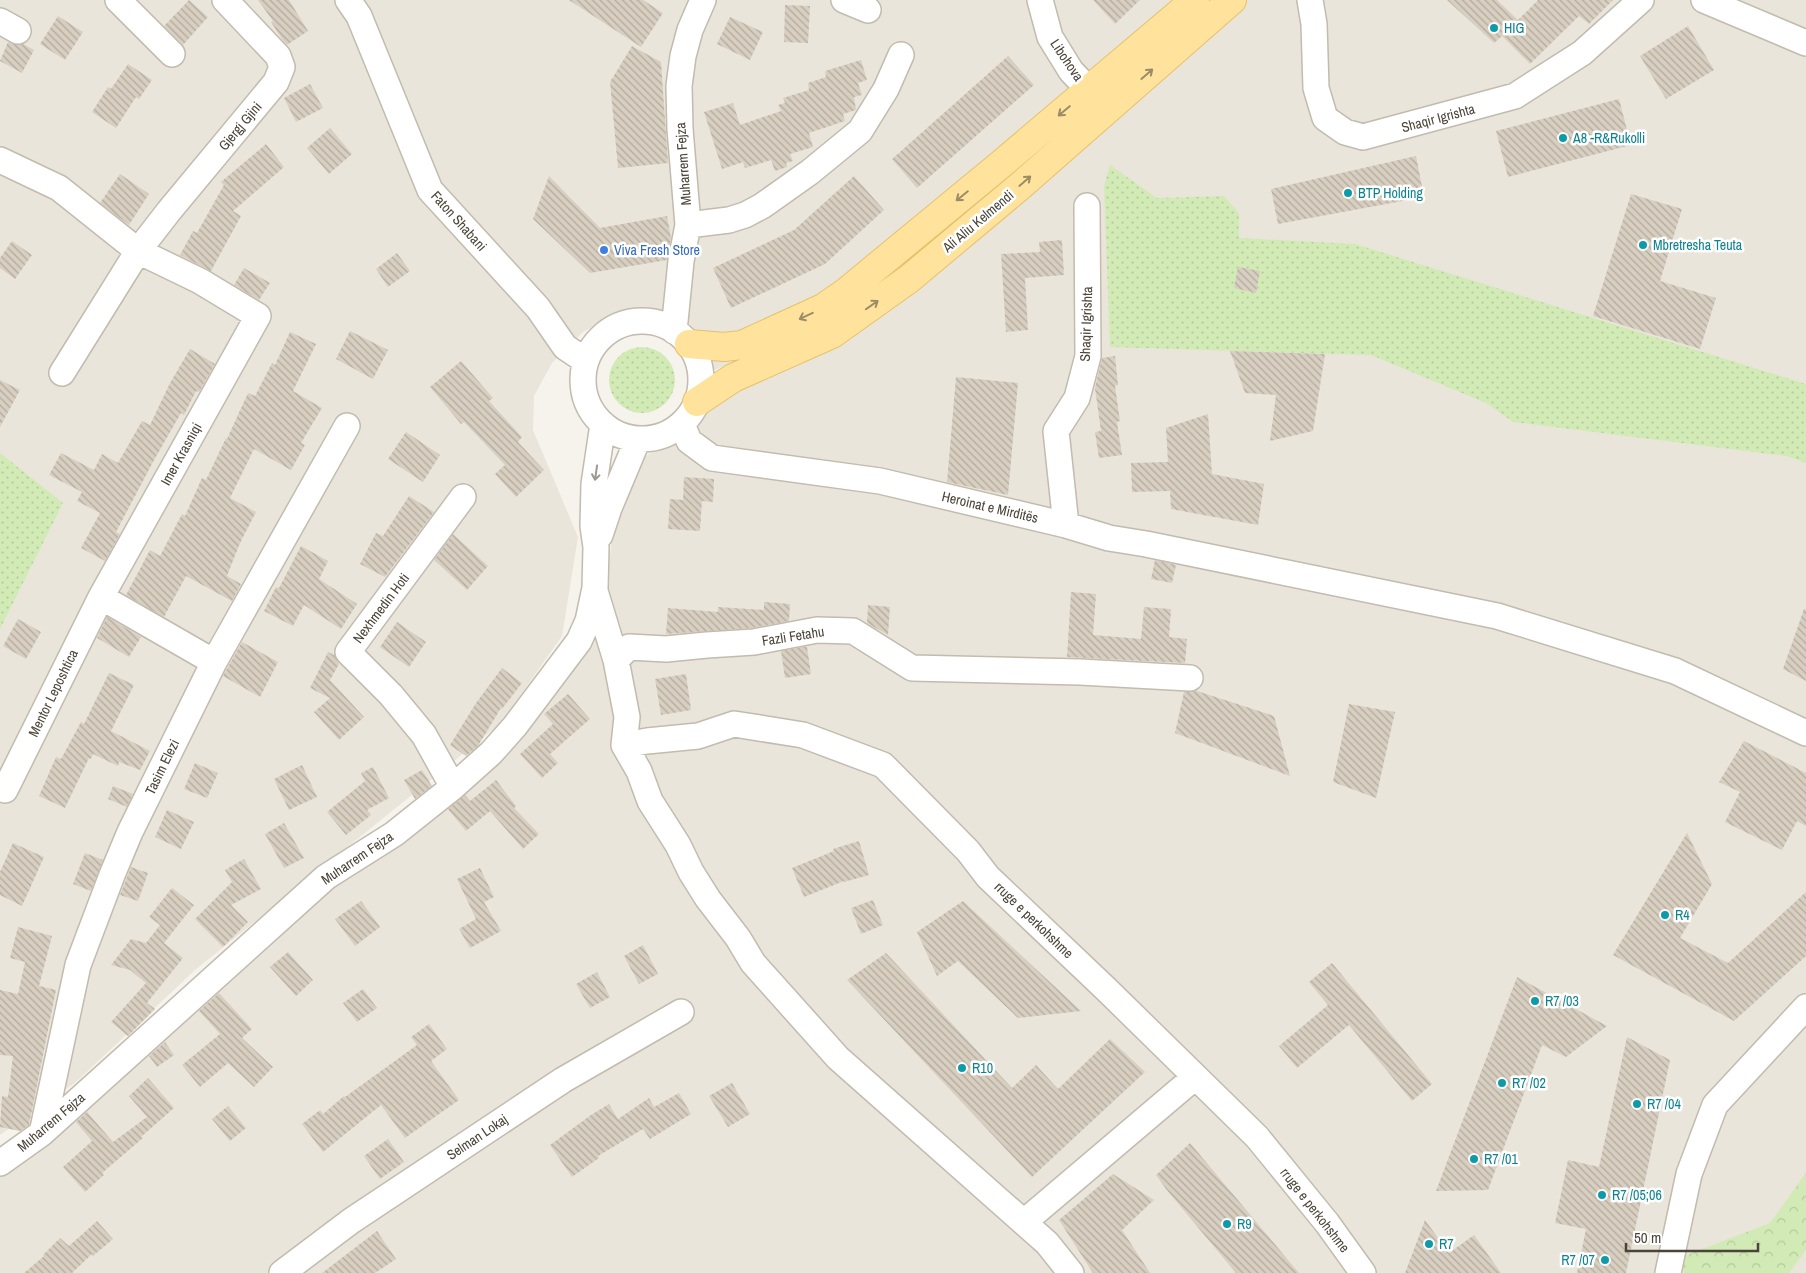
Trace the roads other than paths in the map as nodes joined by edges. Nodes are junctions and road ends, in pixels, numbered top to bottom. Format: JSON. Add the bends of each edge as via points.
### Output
{"nodes":[{"id":1,"x":118,"y":0,"type":"edge"},
{"id":2,"x":225,"y":0,"type":"edge"},
{"id":3,"x":348,"y":0,"type":"edge"},
{"id":4,"x":844,"y":0,"type":"edge"},
{"id":5,"x":1040,"y":0,"type":"edge"},
{"id":6,"x":1195,"y":0,"type":"edge"},
{"id":7,"x":1232,"y":0,"type":"edge"},
{"id":8,"x":1310,"y":0,"type":"edge"},
{"id":9,"x":1641,"y":0,"type":"edge"},
{"id":10,"x":1704,"y":0,"type":"edge"},
{"id":11,"x":698,"y":2,"type":"edge"},
{"id":12,"x":868,"y":10,"type":"dead end"},
{"id":13,"x":1806,"y":43,"type":"edge"},
{"id":14,"x":172,"y":54,"type":"dead end"},
{"id":15,"x":901,"y":55,"type":"dead end"},
{"id":16,"x":1089,"y":90,"type":"junction"},
{"id":17,"x":0,"y":160,"type":"edge"},
{"id":18,"x":1087,"y":206,"type":"dead end"},
{"id":19,"x":688,"y":225,"type":"junction"},
{"id":20,"x":138,"y":251,"type":"junction"},
{"id":21,"x":681,"y":338,"type":"junction"},
{"id":22,"x":586,"y":361,"type":"junction"},
{"id":23,"x":62,"y":373,"type":"dead end"},
{"id":24,"x":696,"y":402,"type":"junction"},
{"id":25,"x":603,"y":424,"type":"junction"},
{"id":26,"x":682,"y":424,"type":"junction"},
{"id":27,"x":347,"y":426,"type":"dead end"},
{"id":28,"x":638,"y":439,"type":"junction"},
{"id":29,"x":463,"y":497,"type":"dead end"},
{"id":30,"x":1066,"y":525,"type":"junction"},
{"id":31,"x":596,"y":546,"type":"junction"},
{"id":32,"x":595,"y":588,"type":"junction"},
{"id":33,"x":100,"y":597,"type":"junction"},
{"id":34,"x":616,"y":660,"type":"junction"},
{"id":35,"x":214,"y":662,"type":"junction"},
{"id":36,"x":1190,"y":678,"type":"dead end"},
{"id":37,"x":1806,"y":733,"type":"edge"},
{"id":38,"x":624,"y":745,"type":"junction"},
{"id":39,"x":453,"y":787,"type":"junction"},
{"id":40,"x":5,"y":790,"type":"dead end"},
{"id":41,"x":1806,"y":1007,"type":"edge"},
{"id":42,"x":681,"y":1012,"type":"dead end"},
{"id":43,"x":1196,"y":1077,"type":"junction"},
{"id":44,"x":42,"y":1133,"type":"junction"},
{"id":45,"x":0,"y":1163,"type":"edge"},
{"id":46,"x":1024,"y":1222,"type":"junction"},
{"id":47,"x":282,"y":1273,"type":"edge"},
{"id":48,"x":1071,"y":1273,"type":"edge"},
{"id":49,"x":1363,"y":1273,"type":"edge"},
{"id":50,"x":1668,"y":1273,"type":"edge"}],
"edges":[{"from":1,"to":14,"type":"street"},
{"from":2,"to":20,"type":"street","name":"Gjergj Gjini","via":[[278,56],[282,67],[276,82]]},
{"from":3,"to":22,"type":"street","name":"Faton Shabani","via":[[359,16],[430,190],[538,308],[565,346]]},
{"from":4,"to":12,"type":"street"},
{"from":5,"to":16,"type":"street","name":"Libohova","via":[[1050,37],[1070,71]]},
{"from":6,"to":16,"type":"main road","name":"Ali Aliu Kelmendi"},
{"from":24,"to":7,"type":"main road","name":"Ali Aliu Kelmendi","one_way":true,"via":[[733,378],[832,334],[909,279]]},
{"from":8,"to":9,"type":"street","name":"Shaqir Igrishta","via":[[1316,88],[1325,118],[1345,132],[1363,137],[1515,96],[1582,52]]},
{"from":10,"to":13,"type":"street"},
{"from":11,"to":19,"type":"street","name":"Muharrem Fejza","via":[[683,56],[679,86]]},
{"from":15,"to":19,"type":"street","via":[[886,89],[860,131],[810,172],[745,215]]},
{"from":16,"to":21,"type":"main road","name":"Ali Aliu Kelmendi","one_way":true,"via":[[823,308],[742,345],[724,347]]},
{"from":17,"to":20,"type":"street","name":"Imer Krasniqi","via":[[59,188]]},
{"from":18,"to":30,"type":"street","name":"Shaqir Igrishta","via":[[1088,356],[1077,398],[1056,431]]},
{"from":19,"to":21,"type":"street","name":"Muharrem Fejza","via":[[681,261]]},
{"from":20,"to":23,"type":"street"},
{"from":20,"to":33,"type":"street","name":"Imer Krasniqi","via":[[200,281],[258,316]]},
{"from":21,"to":22,"type":"street","via":[[660,324],[622,324],[600,339]]},
{"from":21,"to":24,"type":"street","via":[[697,360],[700,391]]},
{"from":22,"to":25,"type":"street","via":[[583,382],[586,398]]},
{"from":24,"to":26,"type":"street"},
{"from":25,"to":28,"type":"street","via":[[619,434]]},
{"from":25,"to":31,"type":"street","name":"Muharrem Fejza","one_way":true,"via":[[594,484]]},
{"from":26,"to":28,"type":"street","via":[[664,435]]},
{"from":26,"to":30,"type":"street","name":"Heroinat e Mirditës","via":[[688,441],[712,458],[880,481]]},
{"from":27,"to":35,"type":"street","name":"Tasim Elezi"},
{"from":28,"to":31,"type":"street","name":"Muharrem Fejza"},
{"from":29,"to":39,"type":"street","name":"Nexhmedin Hoti","via":[[348,652],[391,695],[424,735]]},
{"from":30,"to":37,"type":"street","name":"Heroinat e Mirditës","via":[[1109,538],[1497,616],[1666,668]]},
{"from":31,"to":32,"type":"street","name":"Muharrem Fejza"},
{"from":32,"to":34,"type":"street"},
{"from":32,"to":39,"type":"street","name":"Muharrem Fejza","via":[[580,641],[515,726]]},
{"from":33,"to":35,"type":"street"},
{"from":33,"to":40,"type":"street","name":"Mentor Leposhtica"},
{"from":34,"to":36,"type":"street","name":"Fazli Fetahu","via":[[628,647],[666,649],[754,642],[817,630],[853,631],[912,668]]},
{"from":34,"to":38,"type":"street","via":[[627,717]]},
{"from":35,"to":44,"type":"street","name":"Tasim Elezi","via":[[130,832],[78,965]]},
{"from":38,"to":43,"type":"street","name":"rruge e perkohshme","via":[[698,736],[734,724],[803,735],[882,765],[968,851],[988,876]]},
{"from":38,"to":46,"type":"street","via":[[639,771],[650,801],[691,872],[753,963],[838,1058]]},
{"from":39,"to":44,"type":"street","name":"Muharrem Fejza","via":[[394,834],[326,877]]},
{"from":41,"to":50,"type":"street","via":[[1715,1105],[1689,1174]]},
{"from":42,"to":47,"type":"street","name":"Selman Lokaj","via":[[562,1080],[351,1221]]},
{"from":43,"to":46,"type":"street"},
{"from":43,"to":49,"type":"street","name":"rruge e perkohshme","via":[[1257,1137]]},
{"from":44,"to":45,"type":"street","name":"Muharrem Fejza"},
{"from":46,"to":48,"type":"street","via":[[1047,1243]]}]}
